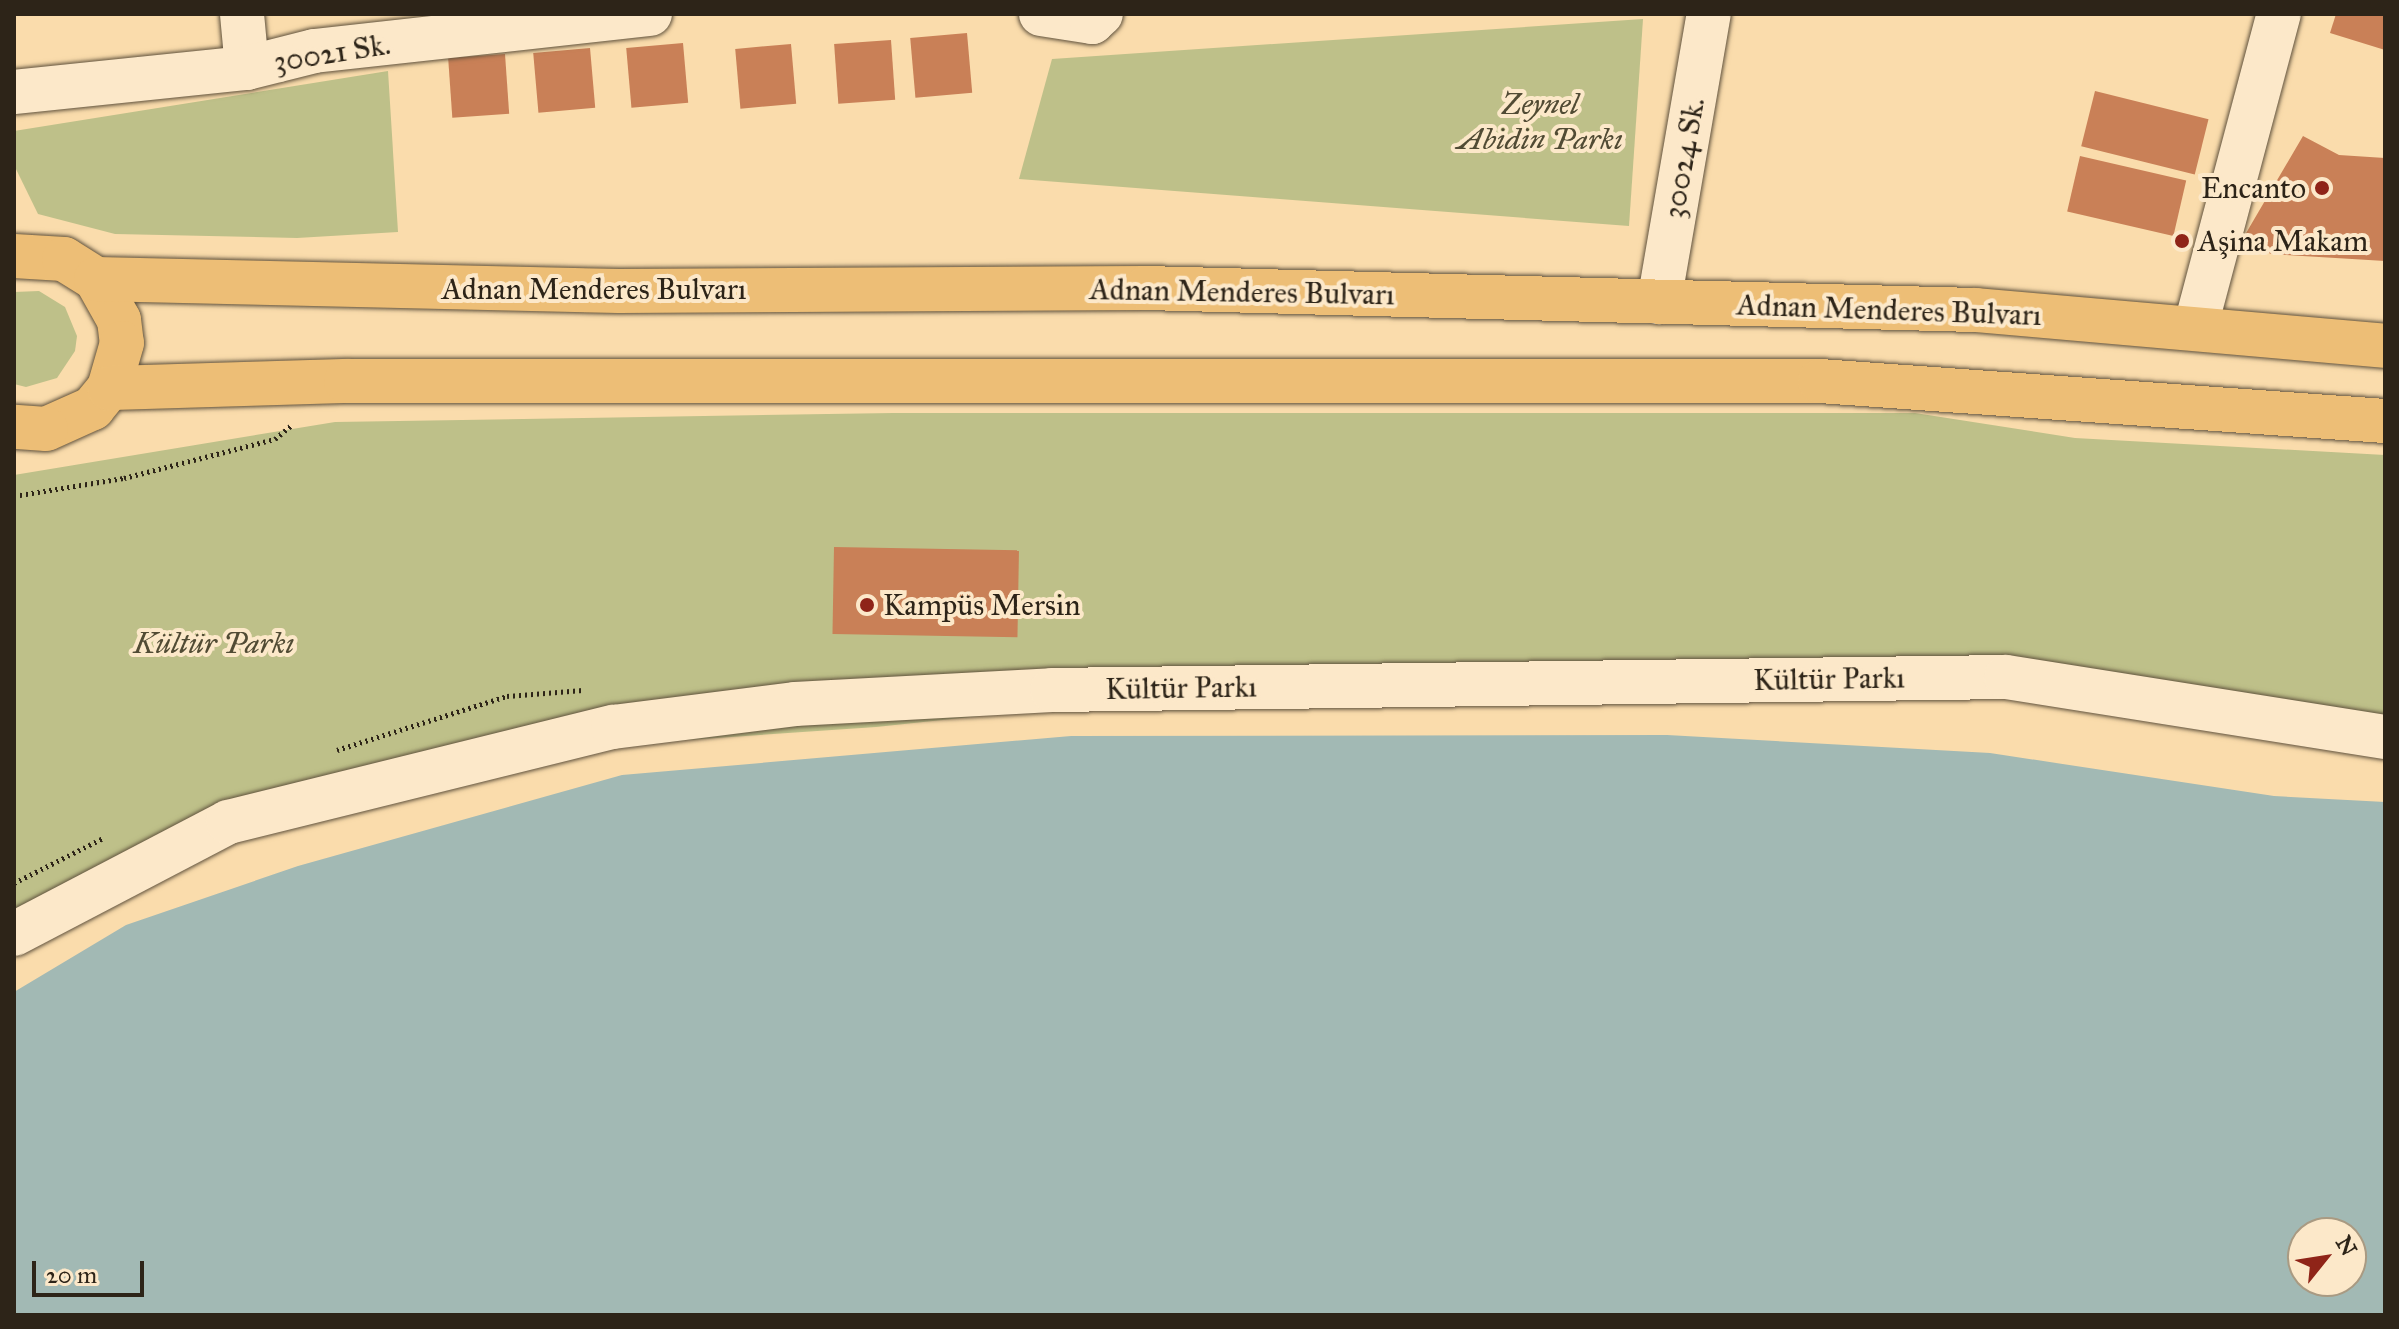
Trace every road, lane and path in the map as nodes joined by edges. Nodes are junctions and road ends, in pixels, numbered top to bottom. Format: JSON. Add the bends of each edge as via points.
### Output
{"nodes":[{"id":1,"x":242,"y":14,"type":"edge"},
{"id":2,"x":650,"y":14,"type":"edge"},
{"id":3,"x":1041,"y":14,"type":"edge"},
{"id":4,"x":1101,"y":14,"type":"edge"},
{"id":5,"x":1709,"y":14,"type":"edge"},
{"id":6,"x":2279,"y":14,"type":"edge"},
{"id":7,"x":606,"y":16,"type":"edge"},
{"id":8,"x":247,"y":68,"type":"junction"},
{"id":9,"x":14,"y":92,"type":"edge"},
{"id":10,"x":18,"y":248,"type":"edge"},
{"id":11,"x":96,"y":279,"type":"junction"},
{"id":12,"x":1659,"y":302,"type":"junction"},
{"id":13,"x":2196,"y":325,"type":"junction"},
{"id":14,"x":2385,"y":346,"type":"edge"},
{"id":15,"x":109,"y":388,"type":"junction"},
{"id":16,"x":299,"y":420,"type":"dead end"},
{"id":17,"x":2385,"y":421,"type":"edge"},
{"id":18,"x":14,"y":427,"type":"edge"},
{"id":19,"x":14,"y":496,"type":"edge"},
{"id":20,"x":2385,"y":737,"type":"edge"},
{"id":21,"x":14,"y":934,"type":"edge"}],
"edges":[{"from":1,"to":8,"type":"street"},
{"from":2,"to":7,"type":"street","name":"30021 Sk."},
{"from":3,"to":4,"type":"street","via":[[1092,22]]},
{"from":5,"to":12,"type":"street","name":"30024 Sk."},
{"from":6,"to":13,"type":"street"},
{"from":7,"to":8,"type":"street","name":"30021 Sk.","via":[[314,51]]},
{"from":8,"to":9,"type":"street","name":"30021 Sk."},
{"from":10,"to":11,"type":"main road","via":[[64,259]]},
{"from":11,"to":12,"type":"main road","name":"Adnan Menderes Bulvarı","via":[[619,291],[1146,288]]},
{"from":11,"to":15,"type":"main road","via":[[119,320],[122,343]]},
{"from":12,"to":13,"type":"main road","name":"Adnan Menderes Bulvarı","via":[[1976,310]]},
{"from":13,"to":14,"type":"main road","name":"Adnan Menderes Bulvarı"},
{"from":15,"to":17,"type":"main road","via":[[346,381],[1820,381]]},
{"from":15,"to":18,"type":"main road","via":[[71,422],[46,429]]},
{"from":16,"to":19,"type":"path","via":[[275,439],[124,478]]},
{"from":20,"to":21,"type":"street","name":"Kültür Parkı","via":[[2006,677],[1052,690],[795,704],[613,727],[228,822]]}]}
